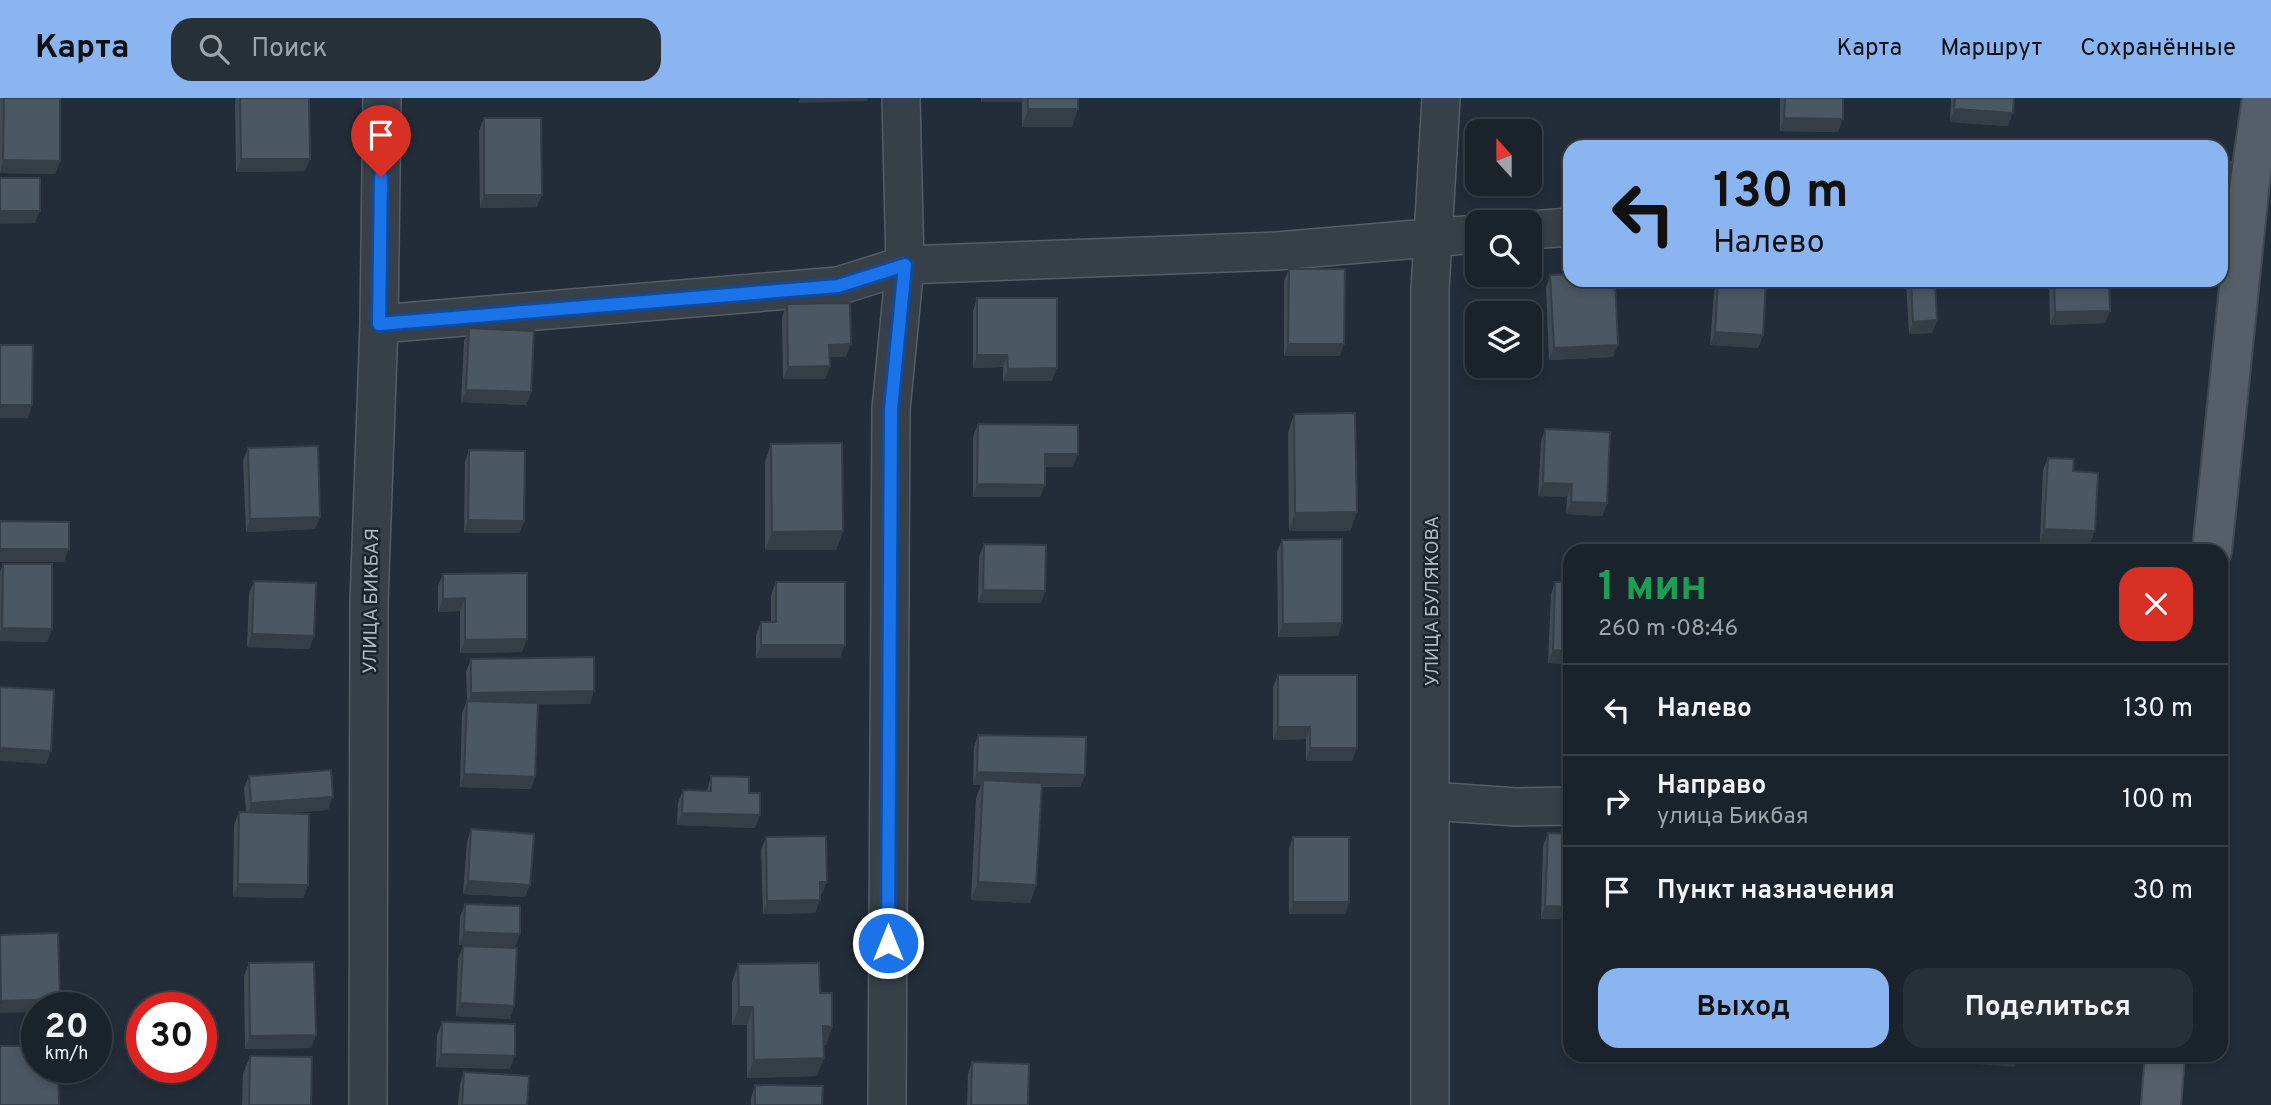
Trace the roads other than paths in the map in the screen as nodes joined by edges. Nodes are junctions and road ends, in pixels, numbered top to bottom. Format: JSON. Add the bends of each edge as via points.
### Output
{"nodes":[{"id":1,"x":382,"y":98,"type":"edge"},
{"id":2,"x":901,"y":98,"type":"edge"},
{"id":3,"x":1441,"y":98,"type":"edge"},
{"id":4,"x":2262,"y":98,"type":"edge"},
{"id":5,"x":2236,"y":182,"type":"edge"},
{"id":6,"x":1563,"y":228,"type":"edge"},
{"id":7,"x":1542,"y":229,"type":"edge"},
{"id":8,"x":1465,"y":235,"type":"edge"},
{"id":9,"x":1434,"y":238,"type":"junction"},
{"id":10,"x":905,"y":265,"type":"junction"},
{"id":11,"x":379,"y":324,"type":"junction"},
{"id":12,"x":2212,"y":544,"type":"edge"},
{"id":13,"x":1431,"y":801,"type":"junction"},
{"id":14,"x":1563,"y":806,"type":"edge"},
{"id":15,"x":2164,"y":1062,"type":"edge"},
{"id":16,"x":368,"y":1105,"type":"edge"},
{"id":17,"x":887,"y":1105,"type":"edge"},
{"id":18,"x":1430,"y":1105,"type":"edge"},
{"id":19,"x":2161,"y":1105,"type":"edge"}],
"edges":[{"from":1,"to":11,"type":"street","name":"УЛИЦА БИКБАЯ"},
{"from":2,"to":10,"type":"street"},
{"from":3,"to":9,"type":"street","name":"УЛИЦА БУЛЯКОВА"},
{"from":4,"to":5,"type":"main road"},
{"from":5,"to":12,"type":"main road"},
{"from":6,"to":7,"type":"street"},
{"from":8,"to":9,"type":"street"},
{"from":9,"to":10,"type":"street","via":[[1277,251]]},
{"from":9,"to":13,"type":"street","name":"УЛИЦА БУЛЯКОВА","via":[[1430,290]]},
{"from":10,"to":11,"type":"street","via":[[838,286]]},
{"from":10,"to":17,"type":"street","via":[[891,409]]},
{"from":11,"to":16,"type":"street","name":"УЛИЦА БИКБАЯ","via":[[369,601]]},
{"from":13,"to":14,"type":"street"},
{"from":13,"to":18,"type":"street","name":"УЛИЦА БУЛЯКОВА"},
{"from":15,"to":19,"type":"main road"}]}
